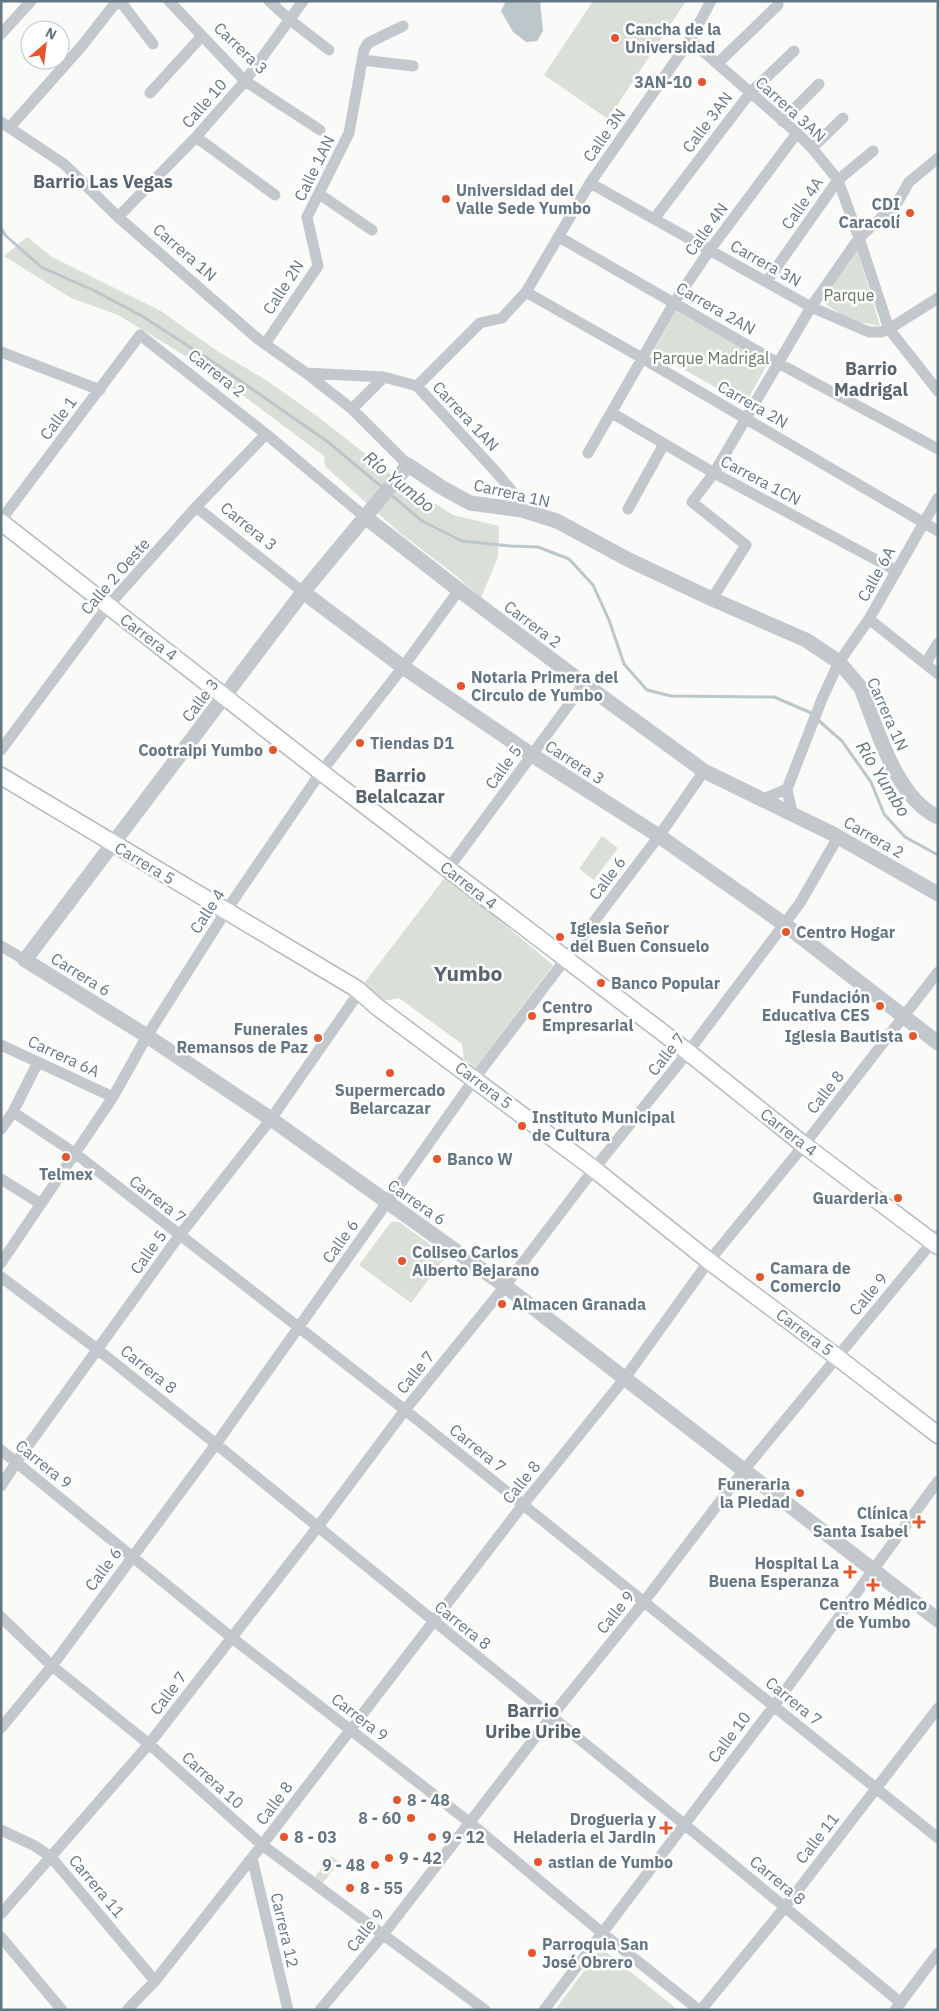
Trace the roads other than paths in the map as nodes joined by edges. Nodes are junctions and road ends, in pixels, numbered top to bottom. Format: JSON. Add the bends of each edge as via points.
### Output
{"nodes":[{"id":1,"x":169,"y":1,"type":"edge"},
{"id":2,"x":269,"y":1,"type":"edge"},
{"id":3,"x":303,"y":1,"type":"edge"},
{"id":4,"x":711,"y":1,"type":"edge"},
{"id":5,"x":114,"y":2,"type":"edge"},
{"id":6,"x":23,"y":4,"type":"edge"},
{"id":7,"x":778,"y":5,"type":"dead end"},
{"id":8,"x":290,"y":20,"type":"junction"},
{"id":9,"x":403,"y":26,"type":"dead end"},
{"id":10,"x":1,"y":34,"type":"edge"},
{"id":11,"x":202,"y":36,"type":"junction"},
{"id":12,"x":690,"y":40,"type":"junction"},
{"id":13,"x":153,"y":44,"type":"dead end"},
{"id":14,"x":329,"y":50,"type":"dead end"},
{"id":15,"x":794,"y":51,"type":"dead end"},
{"id":16,"x":362,"y":60,"type":"junction"},
{"id":17,"x":718,"y":63,"type":"junction"},
{"id":18,"x":413,"y":66,"type":"dead end"},
{"id":19,"x":245,"y":81,"type":"junction"},
{"id":20,"x":819,"y":84,"type":"dead end"},
{"id":21,"x":150,"y":93,"type":"dead end"},
{"id":22,"x":750,"y":93,"type":"junction"},
{"id":23,"x":843,"y":118,"type":"dead end"},
{"id":24,"x":782,"y":121,"type":"junction"},
{"id":25,"x":6,"y":125,"type":"edge"},
{"id":26,"x":320,"y":130,"type":"dead end"},
{"id":27,"x":797,"y":133,"type":"junction"},
{"id":28,"x":196,"y":137,"type":"junction"},
{"id":29,"x":812,"y":148,"type":"junction"},
{"id":30,"x":873,"y":151,"type":"dead end"},
{"id":31,"x":938,"y":158,"type":"edge"},
{"id":32,"x":838,"y":180,"type":"junction"},
{"id":33,"x":590,"y":182,"type":"junction"},
{"id":34,"x":319,"y":194,"type":"junction"},
{"id":35,"x":275,"y":195,"type":"dead end"},
{"id":36,"x":118,"y":217,"type":"junction"},
{"id":37,"x":307,"y":217,"type":"joint"},
{"id":38,"x":654,"y":219,"type":"junction"},
{"id":39,"x":372,"y":230,"type":"dead end"},
{"id":40,"x":559,"y":237,"type":"junction"},
{"id":41,"x":859,"y":238,"type":"junction"},
{"id":42,"x":709,"y":250,"type":"junction"},
{"id":43,"x":767,"y":281,"type":"junction"},
{"id":44,"x":526,"y":292,"type":"junction"},
{"id":45,"x":938,"y":298,"type":"edge"},
{"id":46,"x":674,"y":303,"type":"junction"},
{"id":47,"x":811,"y":307,"type":"junction"},
{"id":48,"x":889,"y":329,"type":"junction"},
{"id":49,"x":140,"y":335,"type":"joint"},
{"id":50,"x":266,"y":344,"type":"junction"},
{"id":51,"x":1,"y":352,"type":"edge"},
{"id":52,"x":642,"y":358,"type":"junction"},
{"id":53,"x":778,"y":363,"type":"junction"},
{"id":54,"x":306,"y":373,"type":"junction"},
{"id":55,"x":384,"y":377,"type":"junction"},
{"id":56,"x":417,"y":386,"type":"junction"},
{"id":57,"x":100,"y":390,"type":"junction"},
{"id":58,"x":938,"y":391,"type":"edge"},
{"id":59,"x":352,"y":410,"type":"junction"},
{"id":60,"x":612,"y":413,"type":"junction"},
{"id":61,"x":745,"y":418,"type":"junction"},
{"id":62,"x":266,"y":434,"type":"junction"},
{"id":63,"x":664,"y":444,"type":"junction"},
{"id":64,"x":938,"y":449,"type":"edge"},
{"id":65,"x":588,"y":453,"type":"dead end"},
{"id":66,"x":406,"y":467,"type":"junction"},
{"id":67,"x":714,"y":473,"type":"junction"},
{"id":68,"x":938,"y":498,"type":"edge"},
{"id":69,"x":196,"y":507,"type":"junction"},
{"id":70,"x":628,"y":509,"type":"dead end"},
{"id":71,"x":522,"y":510,"type":"junction"},
{"id":72,"x":365,"y":516,"type":"junction"},
{"id":73,"x":1,"y":521,"type":"edge"},
{"id":74,"x":923,"y":523,"type":"junction"},
{"id":75,"x":938,"y":531,"type":"edge"},
{"id":76,"x":896,"y":571,"type":"junction"},
{"id":77,"x":458,"y":590,"type":"junction"},
{"id":78,"x":303,"y":592,"type":"junction"},
{"id":79,"x":712,"y":599,"type":"junction"},
{"id":80,"x":108,"y":606,"type":"junction"},
{"id":81,"x":869,"y":619,"type":"junction"},
{"id":82,"x":938,"y":643,"type":"edge"},
{"id":83,"x":839,"y":662,"type":"junction"},
{"id":84,"x":926,"y":663,"type":"junction"},
{"id":85,"x":403,"y":667,"type":"junction"},
{"id":86,"x":938,"y":674,"type":"edge"},
{"id":87,"x":584,"y":684,"type":"junction"},
{"id":88,"x":225,"y":695,"type":"junction"},
{"id":89,"x":1,"y":750,"type":"edge"},
{"id":90,"x":532,"y":755,"type":"junction"},
{"id":91,"x":704,"y":771,"type":"junction"},
{"id":92,"x":322,"y":772,"type":"junction"},
{"id":93,"x":1,"y":776,"type":"edge"},
{"id":94,"x":786,"y":789,"type":"junction"},
{"id":95,"x":763,"y":799,"type":"junction"},
{"id":96,"x":792,"y":813,"type":"junction"},
{"id":97,"x":938,"y":817,"type":"edge"},
{"id":98,"x":659,"y":836,"type":"junction"},
{"id":99,"x":838,"y":837,"type":"junction"},
{"id":100,"x":112,"y":844,"type":"junction"},
{"id":101,"x":448,"y":869,"type":"junction"},
{"id":102,"x":938,"y":894,"type":"edge"},
{"id":103,"x":226,"y":911,"type":"junction"},
{"id":104,"x":784,"y":924,"type":"junction"},
{"id":105,"x":1,"y":946,"type":"edge"},
{"id":106,"x":565,"y":959,"type":"junction"},
{"id":107,"x":25,"y":960,"type":"junction"},
{"id":108,"x":938,"y":972,"type":"edge"},
{"id":109,"x":360,"y":991,"type":"junction"},
{"id":110,"x":904,"y":1017,"type":"junction"},
{"id":111,"x":147,"y":1036,"type":"junction"},
{"id":112,"x":938,"y":1043,"type":"edge"},
{"id":113,"x":1,"y":1044,"type":"edge"},
{"id":114,"x":688,"y":1052,"type":"junction"},
{"id":115,"x":38,"y":1062,"type":"junction"},
{"id":116,"x":475,"y":1078,"type":"junction"},
{"id":117,"x":113,"y":1097,"type":"junction"},
{"id":118,"x":13,"y":1112,"type":"junction"},
{"id":119,"x":271,"y":1118,"type":"junction"},
{"id":120,"x":1,"y":1129,"type":"edge"},
{"id":121,"x":804,"y":1144,"type":"junction"},
{"id":122,"x":76,"y":1154,"type":"junction"},
{"id":123,"x":594,"y":1169,"type":"junction"},
{"id":124,"x":1,"y":1179,"type":"edge"},
{"id":125,"x":388,"y":1202,"type":"junction"},
{"id":126,"x":41,"y":1204,"type":"junction"},
{"id":127,"x":179,"y":1236,"type":"junction"},
{"id":128,"x":936,"y":1241,"type":"edge"},
{"id":129,"x":709,"y":1261,"type":"junction"},
{"id":130,"x":1,"y":1262,"type":"edge"},
{"id":131,"x":1,"y":1277,"type":"edge"},
{"id":132,"x":505,"y":1286,"type":"junction"},
{"id":133,"x":297,"y":1328,"type":"junction"},
{"id":134,"x":97,"y":1349,"type":"junction"},
{"id":135,"x":838,"y":1356,"type":"junction"},
{"id":136,"x":625,"y":1378,"type":"junction"},
{"id":137,"x":405,"y":1410,"type":"junction"},
{"id":138,"x":938,"y":1435,"type":"edge"},
{"id":139,"x":216,"y":1444,"type":"junction"},
{"id":140,"x":1,"y":1450,"type":"edge"},
{"id":141,"x":16,"y":1461,"type":"junction"},
{"id":142,"x":744,"y":1470,"type":"junction"},
{"id":143,"x":938,"y":1481,"type":"edge"},
{"id":144,"x":1,"y":1486,"type":"edge"},
{"id":145,"x":522,"y":1506,"type":"junction"},
{"id":146,"x":317,"y":1528,"type":"junction"},
{"id":147,"x":132,"y":1557,"type":"junction"},
{"id":148,"x":872,"y":1570,"type":"junction"},
{"id":149,"x":643,"y":1603,"type":"junction"},
{"id":150,"x":1,"y":1617,"type":"edge"},
{"id":151,"x":938,"y":1620,"type":"edge"},
{"id":152,"x":435,"y":1622,"type":"junction"},
{"id":153,"x":231,"y":1637,"type":"junction"},
{"id":154,"x":52,"y":1666,"type":"junction"},
{"id":155,"x":774,"y":1706,"type":"junction"},
{"id":156,"x":938,"y":1708,"type":"edge"},
{"id":157,"x":551,"y":1717,"type":"junction"},
{"id":158,"x":1,"y":1728,"type":"edge"},
{"id":159,"x":350,"y":1730,"type":"junction"},
{"id":160,"x":149,"y":1744,"type":"junction"},
{"id":161,"x":876,"y":1789,"type":"junction"},
{"id":162,"x":469,"y":1822,"type":"junction"},
{"id":163,"x":684,"y":1824,"type":"junction"},
{"id":164,"x":1,"y":1830,"type":"edge"},
{"id":165,"x":938,"y":1838,"type":"edge"},
{"id":166,"x":262,"y":1845,"type":"junction"},
{"id":167,"x":51,"y":1857,"type":"junction"},
{"id":168,"x":252,"y":1858,"type":"junction"},
{"id":169,"x":784,"y":1907,"type":"junction"},
{"id":170,"x":1,"y":1914,"type":"edge"},
{"id":171,"x":601,"y":1932,"type":"junction"},
{"id":172,"x":382,"y":1936,"type":"junction"},
{"id":173,"x":1,"y":1937,"type":"edge"},
{"id":174,"x":938,"y":1953,"type":"edge"},
{"id":175,"x":154,"y":1980,"type":"junction"},
{"id":176,"x":898,"y":2006,"type":"edge"},
{"id":177,"x":62,"y":2010,"type":"edge"},
{"id":178,"x":127,"y":2010,"type":"edge"},
{"id":179,"x":288,"y":2010,"type":"edge"},
{"id":180,"x":320,"y":2010,"type":"edge"},
{"id":181,"x":485,"y":2010,"type":"edge"},
{"id":182,"x":544,"y":2010,"type":"edge"},
{"id":183,"x":700,"y":2010,"type":"edge"}],
"edges":[{"from":1,"to":11,"type":"street","name":"Carrera 3"},
{"from":2,"to":8,"type":"street"},
{"from":3,"to":8,"type":"street","name":"Calle 10"},
{"from":4,"to":12,"type":"street","name":"Calle 3N"},
{"from":5,"to":13,"type":"street"},
{"from":5,"to":25,"type":"street","via":[[81,47]]},
{"from":6,"to":10,"type":"street"},
{"from":7,"to":17,"type":"street"},
{"from":8,"to":14,"type":"street"},
{"from":8,"to":19,"type":"street","name":"Calle 10"},
{"from":9,"to":16,"type":"street","via":[[368,43]]},
{"from":11,"to":19,"type":"street","name":"Carrera 3"},
{"from":11,"to":21,"type":"street"},
{"from":12,"to":17,"type":"street","name":"Carrera 3AN"},
{"from":12,"to":33,"type":"street","name":"Calle 3N"},
{"from":15,"to":22,"type":"street","name":"Calle 3AN"},
{"from":16,"to":18,"type":"street"},
{"from":16,"to":34,"type":"street","name":"Calle 1AN","via":[[349,133]]},
{"from":17,"to":22,"type":"street","name":"Carrera 3AN"},
{"from":19,"to":26,"type":"street","name":"Carrera 3"},
{"from":19,"to":28,"type":"street","name":"Calle 10"},
{"from":20,"to":24,"type":"street"},
{"from":22,"to":24,"type":"street","name":"Carrera 3AN"},
{"from":22,"to":38,"type":"street","name":"Calle 3AN"},
{"from":23,"to":29,"type":"street"},
{"from":24,"to":27,"type":"street","name":"Carrera 3AN"},
{"from":25,"to":36,"type":"street","name":"Carrera 1N","via":[[64,164]]},
{"from":27,"to":29,"type":"street","name":"Carrera 3AN"},
{"from":27,"to":42,"type":"street","name":"Calle 4N"},
{"from":28,"to":35,"type":"street"},
{"from":28,"to":36,"type":"street","name":"Calle 10"},
{"from":29,"to":32,"type":"street","name":"Carrera 3AN"},
{"from":30,"to":32,"type":"street","name":"Calle 4A"},
{"from":31,"to":41,"type":"street","via":[[909,182],[897,203]]},
{"from":32,"to":41,"type":"street","name":"Carrera 3AN"},
{"from":32,"to":43,"type":"street","name":"Calle 4A"},
{"from":33,"to":38,"type":"street","name":"Carrera 3N"},
{"from":33,"to":40,"type":"street","name":"Calle 3N"},
{"from":34,"to":37,"type":"street","name":"Calle 1AN"},
{"from":34,"to":39,"type":"street"},
{"from":36,"to":50,"type":"street","name":"Carrera 1N"},
{"from":37,"to":50,"type":"street","name":"Calle 2N","via":[[318,266]]},
{"from":38,"to":42,"type":"street","name":"Carrera 3N"},
{"from":40,"to":44,"type":"street","name":"Calle 3N"},
{"from":40,"to":46,"type":"street","name":"Carrera 2AN"},
{"from":41,"to":47,"type":"street"},
{"from":41,"to":48,"type":"street","name":"Carrera 3AN"},
{"from":42,"to":43,"type":"street","name":"Carrera 3N"},
{"from":42,"to":46,"type":"street","name":"Calle 4N"},
{"from":43,"to":47,"type":"street","name":"Carrera 3N"},
{"from":44,"to":52,"type":"street","name":"Carrera 2N"},
{"from":44,"to":56,"type":"street","name":"Calle 3N","via":[[502,318],[480,324]]},
{"from":45,"to":48,"type":"street"},
{"from":46,"to":52,"type":"street","name":"Calle 4N"},
{"from":46,"to":53,"type":"street","name":"Carrera 2AN"},
{"from":47,"to":48,"type":"street","name":"Carrera 3N","via":[[869,332]]},
{"from":47,"to":53,"type":"street"},
{"from":48,"to":58,"type":"street"},
{"from":49,"to":57,"type":"street","name":"Calle 1"},
{"from":49,"to":62,"type":"street","name":"Carrera 2"},
{"from":50,"to":54,"type":"street","name":"Carrera 1N"},
{"from":51,"to":57,"type":"street"},
{"from":52,"to":60,"type":"street","name":"Calle 4N"},
{"from":52,"to":61,"type":"street","name":"Carrera 2N"},
{"from":53,"to":61,"type":"street"},
{"from":53,"to":64,"type":"street","name":"Carrera 2AN"},
{"from":54,"to":55,"type":"street","name":"Carrera 1AN"},
{"from":54,"to":59,"type":"street","name":"Carrera 1N"},
{"from":55,"to":56,"type":"street","name":"Carrera 1AN"},
{"from":55,"to":59,"type":"street"},
{"from":56,"to":71,"type":"street","name":"Carrera 1AN","via":[[502,479]]},
{"from":57,"to":73,"type":"street","name":"Calle 1"},
{"from":59,"to":66,"type":"street","name":"Carrera 1N"},
{"from":60,"to":63,"type":"street","name":"Carrera 1CN"},
{"from":60,"to":65,"type":"street","name":"Calle 4N"},
{"from":61,"to":67,"type":"street"},
{"from":61,"to":74,"type":"street","name":"Carrera 2N"},
{"from":62,"to":69,"type":"street","name":"Calle 2 Oeste"},
{"from":62,"to":72,"type":"street","name":"Carrera 2"},
{"from":63,"to":67,"type":"street","name":"Carrera 1CN"},
{"from":63,"to":70,"type":"street"},
{"from":66,"to":71,"type":"street","name":"Carrera 1N","via":[[470,503]]},
{"from":66,"to":72,"type":"street","name":"Calle 3"},
{"from":67,"to":76,"type":"street","name":"Carrera 1CN"},
{"from":67,"to":79,"type":"street","via":[[692,502],[746,545]]},
{"from":68,"to":74,"type":"street","name":"Calle 6A"},
{"from":69,"to":78,"type":"street","name":"Carrera 3"},
{"from":69,"to":80,"type":"street","name":"Calle 2 Oeste"},
{"from":71,"to":79,"type":"street","name":"Carrera 1N","via":[[557,521]]},
{"from":72,"to":77,"type":"street","name":"Carrera 2"},
{"from":72,"to":78,"type":"street","name":"Calle 3"},
{"from":73,"to":80,"type":"main road","name":"Carrera 4"},
{"from":74,"to":75,"type":"street","name":"Carrera 2N"},
{"from":74,"to":76,"type":"street","name":"Calle 6A"},
{"from":76,"to":81,"type":"street","name":"Calle 6A"},
{"from":77,"to":85,"type":"street","name":"Calle 4"},
{"from":77,"to":87,"type":"street","name":"Carrera 2"},
{"from":78,"to":85,"type":"street","name":"Carrera 3"},
{"from":78,"to":88,"type":"street","name":"Calle 3"},
{"from":79,"to":83,"type":"street","name":"Carrera 1N","via":[[806,640]]},
{"from":80,"to":88,"type":"main road","name":"Carrera 4"},
{"from":80,"to":89,"type":"street","name":"Calle 2 Oeste"},
{"from":81,"to":83,"type":"street","name":"Calle 6A"},
{"from":81,"to":84,"type":"street"},
{"from":82,"to":84,"type":"street"},
{"from":83,"to":94,"type":"street","name":"Calle 6A"},
{"from":83,"to":97,"type":"street","name":"Carrera 1N","via":[[861,688],[894,771],[925,811]]},
{"from":84,"to":86,"type":"street"},
{"from":85,"to":90,"type":"street","name":"Carrera 3"},
{"from":85,"to":92,"type":"street","name":"Calle 4"},
{"from":87,"to":90,"type":"street","name":"Calle 5"},
{"from":87,"to":91,"type":"street","name":"Carrera 2"},
{"from":88,"to":92,"type":"main road","name":"Carrera 4"},
{"from":88,"to":100,"type":"street","name":"Calle 3"},
{"from":90,"to":98,"type":"street","name":"Carrera 3"},
{"from":90,"to":101,"type":"street","name":"Calle 5"},
{"from":91,"to":95,"type":"street","name":"Carrera 2"},
{"from":91,"to":98,"type":"street","name":"Calle 6"},
{"from":92,"to":101,"type":"main road","name":"Carrera 4"},
{"from":92,"to":103,"type":"street","name":"Calle 4"},
{"from":93,"to":100,"type":"main road","name":"Carrera 5"},
{"from":94,"to":95,"type":"street"},
{"from":94,"to":96,"type":"street"},
{"from":95,"to":96,"type":"street","name":"Carrera 2"},
{"from":96,"to":99,"type":"street","name":"Carrera 2"},
{"from":98,"to":104,"type":"street","name":"Carrera 3"},
{"from":98,"to":106,"type":"street","name":"Calle 6"},
{"from":99,"to":102,"type":"street","name":"Carrera 2"},
{"from":99,"to":104,"type":"street","name":"Calle 7","via":[[813,883]]},
{"from":100,"to":103,"type":"main road","name":"Carrera 5"},
{"from":100,"to":107,"type":"street","name":"Calle 3"},
{"from":101,"to":106,"type":"main road","name":"Carrera 4"},
{"from":103,"to":109,"type":"main road","name":"Carrera 5"},
{"from":103,"to":111,"type":"street","name":"Calle 4"},
{"from":104,"to":110,"type":"street","name":"Carrera 3"},
{"from":104,"to":114,"type":"street","name":"Calle 7"},
{"from":105,"to":107,"type":"street","name":"Carrera 6"},
{"from":106,"to":114,"type":"main road","name":"Carrera 4"},
{"from":106,"to":116,"type":"street","name":"Calle 6"},
{"from":107,"to":111,"type":"street","name":"Carrera 6"},
{"from":108,"to":110,"type":"street","name":"Calle 8"},
{"from":109,"to":116,"type":"main road","name":"Carrera 5"},
{"from":109,"to":119,"type":"street","name":"Calle 5"},
{"from":110,"to":112,"type":"street","name":"Carrera 3"},
{"from":110,"to":121,"type":"street","name":"Calle 8"},
{"from":111,"to":117,"type":"street","name":"Calle 4"},
{"from":111,"to":119,"type":"street","name":"Carrera 6"},
{"from":113,"to":115,"type":"street","name":"Carrera 6A"},
{"from":114,"to":121,"type":"main road","name":"Carrera 4"},
{"from":114,"to":123,"type":"street","name":"Calle 7"},
{"from":115,"to":117,"type":"street","name":"Carrera 6A"},
{"from":115,"to":118,"type":"street"},
{"from":116,"to":123,"type":"main road","name":"Carrera 5"},
{"from":116,"to":125,"type":"street","name":"Calle 6"},
{"from":117,"to":122,"type":"street","name":"Calle 4"},
{"from":118,"to":120,"type":"street"},
{"from":118,"to":122,"type":"street","name":"Carrera 7"},
{"from":119,"to":125,"type":"street","name":"Carrera 6"},
{"from":119,"to":127,"type":"street","name":"Calle 5"},
{"from":121,"to":128,"type":"main road","name":"Carrera 4"},
{"from":121,"to":129,"type":"street","name":"Calle 8"},
{"from":122,"to":126,"type":"street","name":"Calle 4"},
{"from":122,"to":127,"type":"street","name":"Carrera 7"},
{"from":123,"to":129,"type":"main road","name":"Carrera 5"},
{"from":123,"to":132,"type":"street","name":"Calle 7"},
{"from":124,"to":126,"type":"street"},
{"from":125,"to":132,"type":"street","name":"Carrera 6"},
{"from":125,"to":133,"type":"street","name":"Calle 6"},
{"from":126,"to":130,"type":"street","name":"Calle 4"},
{"from":127,"to":133,"type":"street","name":"Carrera 7"},
{"from":127,"to":134,"type":"street","name":"Calle 5"},
{"from":128,"to":135,"type":"street","name":"Calle 9"},
{"from":129,"to":135,"type":"main road","name":"Carrera 5"},
{"from":129,"to":136,"type":"street","name":"Calle 8"},
{"from":131,"to":134,"type":"street","name":"Carrera 8"},
{"from":132,"to":136,"type":"street","name":"Carrera 6"},
{"from":132,"to":137,"type":"street","name":"Calle 7"},
{"from":133,"to":137,"type":"street","name":"Carrera 7"},
{"from":133,"to":139,"type":"street","name":"Calle 6"},
{"from":134,"to":139,"type":"street","name":"Carrera 8"},
{"from":134,"to":141,"type":"street","name":"Calle 5"},
{"from":135,"to":138,"type":"main road","name":"Carrera 5"},
{"from":135,"to":142,"type":"street","name":"Calle 9"},
{"from":136,"to":142,"type":"street","name":"Carrera 6"},
{"from":136,"to":145,"type":"street","name":"Calle 8"},
{"from":137,"to":145,"type":"street","name":"Carrera 7"},
{"from":137,"to":146,"type":"street","name":"Calle 7"},
{"from":139,"to":146,"type":"street","name":"Carrera 8"},
{"from":139,"to":147,"type":"street","name":"Calle 6"},
{"from":140,"to":141,"type":"street","name":"Carrera 9"},
{"from":141,"to":144,"type":"street","name":"Calle 5"},
{"from":141,"to":147,"type":"street","name":"Carrera 9"},
{"from":142,"to":148,"type":"street","name":"Carrera 6"},
{"from":142,"to":149,"type":"street","name":"Calle 9"},
{"from":143,"to":148,"type":"street","name":"Calle 10"},
{"from":145,"to":149,"type":"street","name":"Carrera 7"},
{"from":145,"to":152,"type":"street","name":"Calle 8"},
{"from":146,"to":152,"type":"street","name":"Carrera 8"},
{"from":146,"to":153,"type":"street","name":"Calle 7"},
{"from":147,"to":153,"type":"street","name":"Carrera 9"},
{"from":147,"to":154,"type":"street","name":"Calle 6"},
{"from":148,"to":151,"type":"street","name":"Carrera 6"},
{"from":148,"to":155,"type":"street","name":"Calle 10"},
{"from":149,"to":155,"type":"street","name":"Carrera 7"},
{"from":149,"to":157,"type":"street","name":"Calle 9"},
{"from":150,"to":154,"type":"street","name":"Carrera 10"},
{"from":152,"to":157,"type":"street","name":"Carrera 8"},
{"from":152,"to":159,"type":"street","name":"Calle 8"},
{"from":153,"to":159,"type":"street","name":"Carrera 9"},
{"from":153,"to":160,"type":"street","name":"Calle 7"},
{"from":154,"to":158,"type":"street","name":"Calle 6"},
{"from":154,"to":160,"type":"street","name":"Carrera 10"},
{"from":155,"to":161,"type":"street","name":"Carrera 7"},
{"from":155,"to":163,"type":"street","name":"Calle 10"},
{"from":156,"to":161,"type":"street","name":"Calle 11"},
{"from":157,"to":162,"type":"street","name":"Calle 9"},
{"from":157,"to":163,"type":"street","name":"Carrera 8"},
{"from":159,"to":162,"type":"street","name":"Carrera 9"},
{"from":159,"to":166,"type":"street","name":"Calle 8"},
{"from":160,"to":166,"type":"street","name":"Carrera 10"},
{"from":160,"to":167,"type":"street","name":"Calle 7"},
{"from":161,"to":165,"type":"street","name":"Carrera 7"},
{"from":161,"to":169,"type":"street","name":"Calle 11"},
{"from":162,"to":171,"type":"street","name":"Carrera 9"},
{"from":162,"to":172,"type":"street","name":"Calle 9"},
{"from":163,"to":169,"type":"street","name":"Carrera 8"},
{"from":163,"to":171,"type":"street","name":"Calle 10"},
{"from":164,"to":167,"type":"street","name":"Carrera 11"},
{"from":166,"to":168,"type":"street","name":"Calle 8"},
{"from":166,"to":172,"type":"street","name":"Carrera 10"},
{"from":167,"to":170,"type":"street","name":"Calle 7"},
{"from":167,"to":175,"type":"street","name":"Carrera 11"},
{"from":168,"to":175,"type":"street","name":"Calle 8"},
{"from":168,"to":179,"type":"street","name":"Carrera 12"},
{"from":169,"to":176,"type":"street","name":"Carrera 8"},
{"from":169,"to":183,"type":"street","name":"Calle 11"},
{"from":171,"to":182,"type":"street","name":"Calle 10"},
{"from":171,"to":183,"type":"street","name":"Carrera 9"},
{"from":172,"to":180,"type":"street","name":"Calle 9"},
{"from":172,"to":181,"type":"street","name":"Carrera 10"},
{"from":173,"to":177,"type":"street"},
{"from":174,"to":176,"type":"street"},
{"from":175,"to":178,"type":"street","name":"Calle 8"}]}
